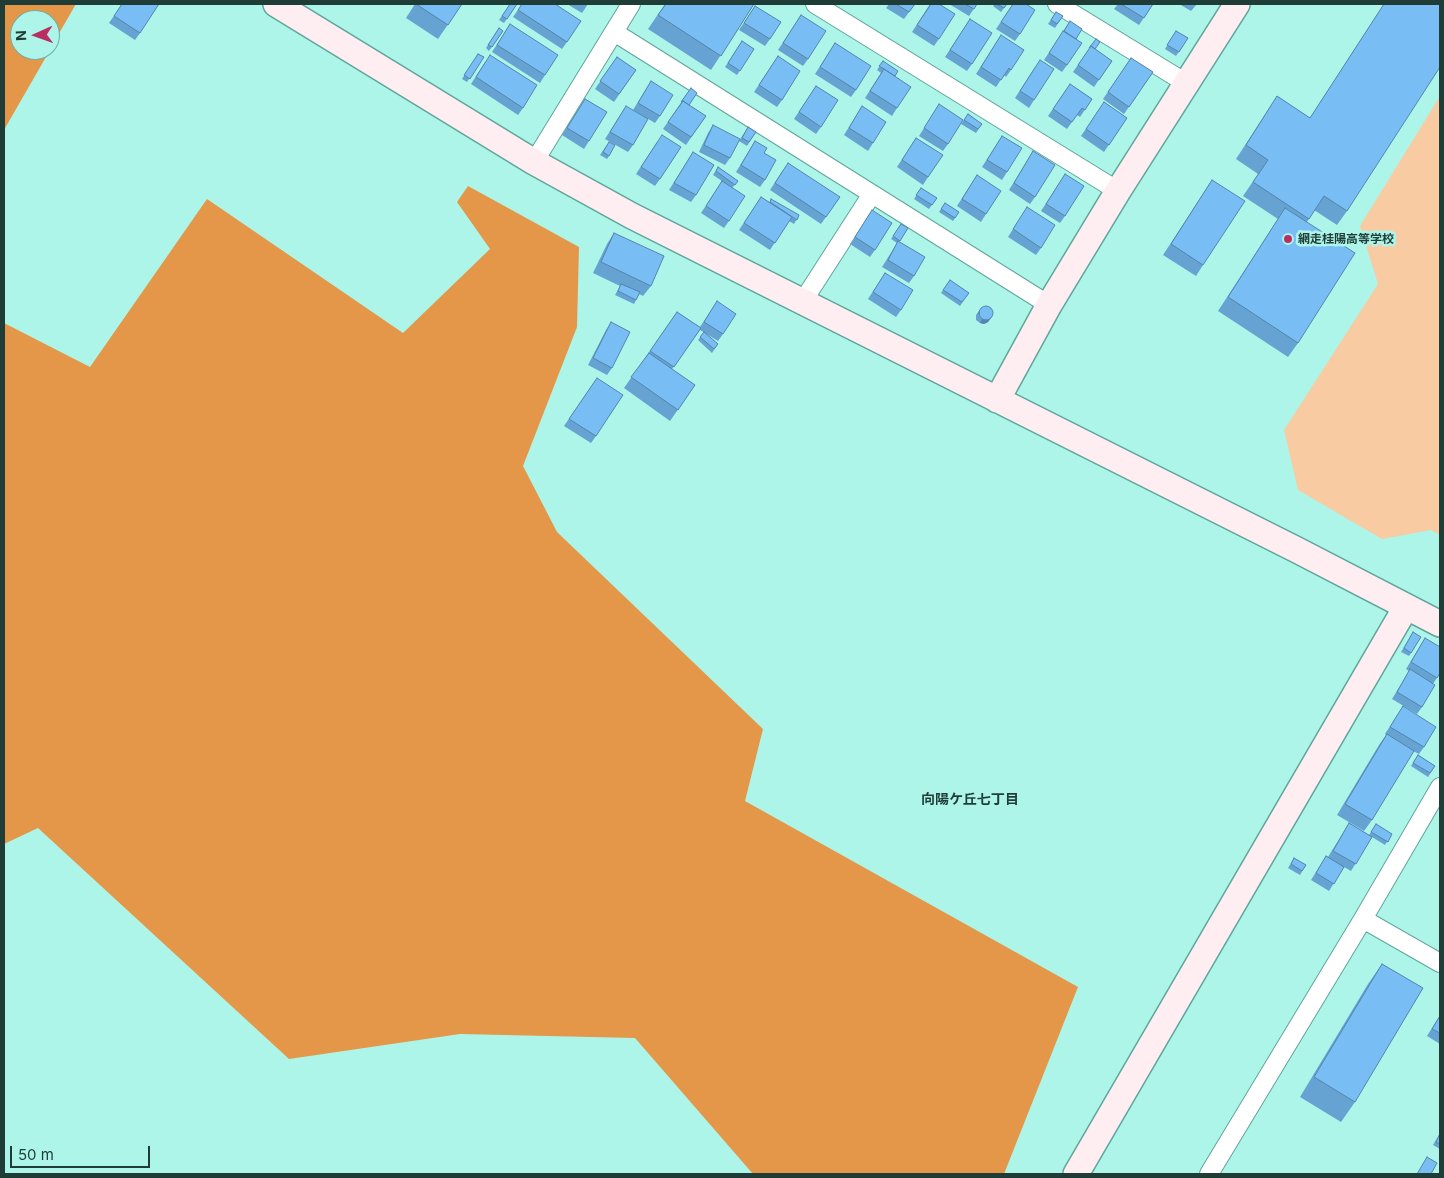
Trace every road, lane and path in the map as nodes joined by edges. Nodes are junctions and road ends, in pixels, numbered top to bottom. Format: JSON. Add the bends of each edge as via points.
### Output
{"nodes":[{"id":1,"x":276,"y":4,"type":"edge"},
{"id":2,"x":631,"y":4,"type":"edge"},
{"id":3,"x":815,"y":4,"type":"edge"},
{"id":4,"x":1057,"y":4,"type":"edge"},
{"id":5,"x":1237,"y":4,"type":"edge"},
{"id":6,"x":614,"y":32,"type":"junction"},
{"id":7,"x":1186,"y":83,"type":"junction"},
{"id":8,"x":534,"y":162,"type":"junction"},
{"id":9,"x":1118,"y":192,"type":"junction"},
{"id":10,"x":872,"y":194,"type":"junction"},
{"id":11,"x":803,"y":300,"type":"junction"},
{"id":12,"x":1050,"y":305,"type":"junction"},
{"id":13,"x":997,"y":400,"type":"junction"},
{"id":14,"x":1406,"y":607,"type":"junction"},
{"id":15,"x":1440,"y":624,"type":"edge"},
{"id":16,"x":1440,"y":787,"type":"edge"},
{"id":17,"x":1364,"y":919,"type":"junction"},
{"id":18,"x":1440,"y":963,"type":"edge"},
{"id":19,"x":1076,"y":1174,"type":"edge"},
{"id":20,"x":1211,"y":1174,"type":"edge"}],
"edges":[{"from":1,"to":8,"type":"street"},
{"from":2,"to":6,"type":"street"},
{"from":3,"to":9,"type":"street"},
{"from":4,"to":7,"type":"street"},
{"from":5,"to":7,"type":"street"},
{"from":6,"to":8,"type":"street"},
{"from":6,"to":10,"type":"street"},
{"from":7,"to":9,"type":"street"},
{"from":8,"to":11,"type":"street","via":[[632,216]]},
{"from":9,"to":12,"type":"street"},
{"from":10,"to":11,"type":"street"},
{"from":10,"to":12,"type":"street"},
{"from":11,"to":13,"type":"street"},
{"from":12,"to":13,"type":"street"},
{"from":13,"to":14,"type":"street"},
{"from":14,"to":15,"type":"street"},
{"from":14,"to":19,"type":"street"},
{"from":16,"to":17,"type":"street"},
{"from":17,"to":18,"type":"street"},
{"from":17,"to":20,"type":"street"}]}
